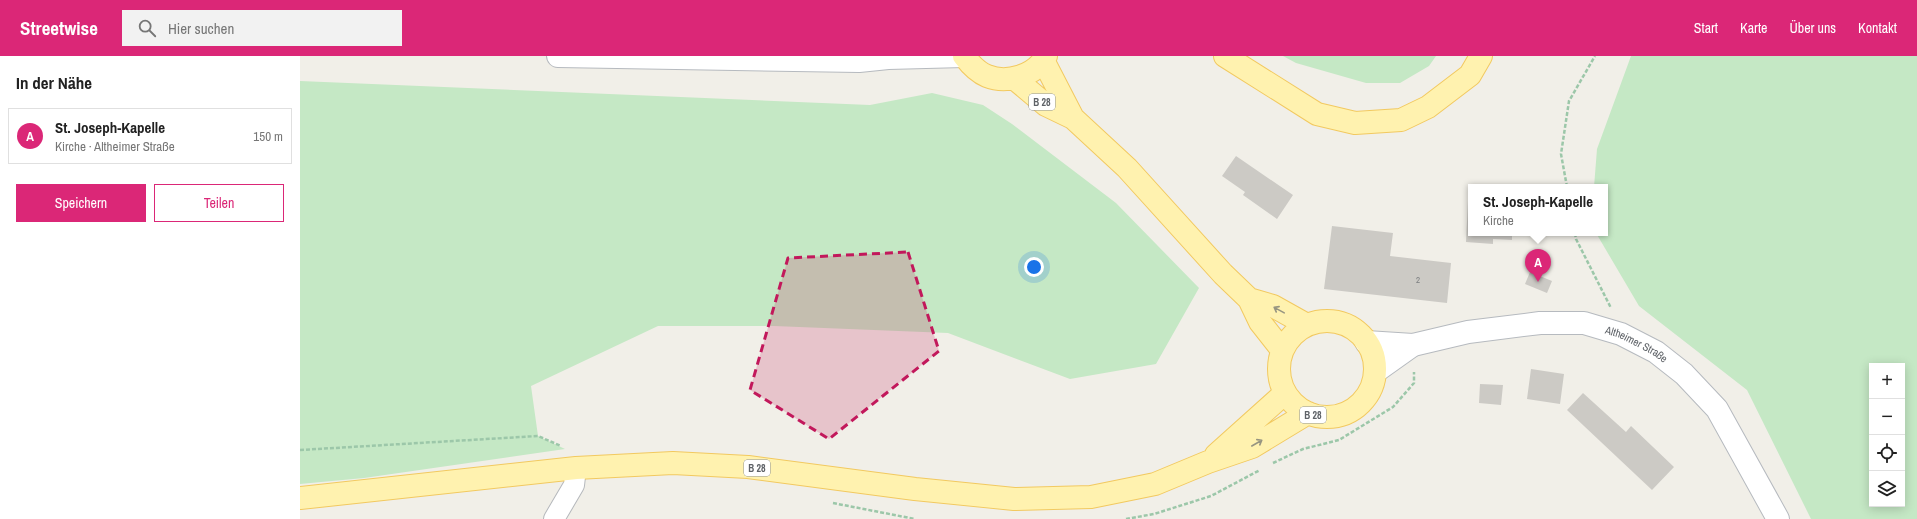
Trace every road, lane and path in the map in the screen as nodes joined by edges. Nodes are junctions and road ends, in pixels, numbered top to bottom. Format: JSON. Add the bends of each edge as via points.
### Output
{"nodes":[{"id":1,"x":558,"y":56,"type":"edge"},
{"id":2,"x":964,"y":56,"type":"edge"},
{"id":3,"x":1225,"y":56,"type":"edge"},
{"id":4,"x":1481,"y":56,"type":"edge"},
{"id":5,"x":1595,"y":56,"type":"edge"},
{"id":6,"x":890,"y":57,"type":"edge"},
{"id":7,"x":1045,"y":58,"type":"edge"},
{"id":8,"x":1015,"y":79,"type":"junction"},
{"id":9,"x":1073,"y":118,"type":"junction"},
{"id":10,"x":1566,"y":184,"type":"edge"},
{"id":11,"x":1576,"y":236,"type":"edge"},
{"id":12,"x":1249,"y":299,"type":"junction"},
{"id":13,"x":1307,"y":325,"type":"junction"},
{"id":14,"x":1622,"y":334,"type":"junction"},
{"id":15,"x":1366,"y":342,"type":"junction"},
{"id":16,"x":1413,"y":345,"type":"junction"},
{"id":17,"x":1282,"y":350,"type":"junction"},
{"id":18,"x":1375,"y":372,"type":"junction"},
{"id":19,"x":1414,"y":383,"type":"dead end"},
{"id":20,"x":1285,"y":393,"type":"junction"},
{"id":21,"x":1308,"y":413,"type":"junction"},
{"id":22,"x":300,"y":450,"type":"edge"},
{"id":23,"x":1208,"y":462,"type":"junction"},
{"id":24,"x":1270,"y":464,"type":"dead end"},
{"id":25,"x":576,"y":468,"type":"junction"},
{"id":26,"x":1264,"y":468,"type":"dead end"},
{"id":27,"x":300,"y":498,"type":"edge"},
{"id":28,"x":828,"y":502,"type":"dead end"},
{"id":29,"x":554,"y":519,"type":"edge"},
{"id":30,"x":915,"y":519,"type":"edge"},
{"id":31,"x":1126,"y":519,"type":"edge"},
{"id":32,"x":1778,"y":519,"type":"edge"}],
"edges":[{"from":1,"to":6,"type":"street","via":[[859,61]]},
{"from":2,"to":6,"type":"street"},
{"from":2,"to":8,"type":"main road","via":[[973,68],[986,76],[1000,80]]},
{"from":3,"to":4,"type":"main road","via":[[1317,114],[1354,123],[1401,120],[1428,107],[1470,75]]},
{"from":5,"to":10,"type":"path","via":[[1570,101],[1561,154]]},
{"from":7,"to":8,"type":"main road","via":[[1030,72]]},
{"from":7,"to":9,"type":"main road","number":"B 28"},
{"from":8,"to":9,"type":"main road","number":"B 28","via":[[1046,106]]},
{"from":9,"to":12,"type":"main road","number":"B 28","via":[[1127,168]]},
{"from":11,"to":14,"type":"path"},
{"from":13,"to":12,"type":"main road","number":"B 28","one_way":true,"via":[[1273,306]]},
{"from":12,"to":17,"type":"main road","number":"B 28","via":[[1260,322]]},
{"from":13,"to":15,"type":"main road","number":"B 28","via":[[1323,321],[1340,323],[1355,330]]},
{"from":13,"to":17,"type":"main road","number":"B 28","via":[[1293,335]]},
{"from":14,"to":16,"type":"street","name":"Altheimer Straße","via":[[1584,323],[1540,323],[1468,332]]},
{"from":14,"to":32,"type":"street","name":"Altheimer Straße","via":[[1656,352],[1684,374],[1717,409]]},
{"from":15,"to":16,"type":"street","name":"Altheimer Straße"},
{"from":15,"to":18,"type":"main road","number":"B 28","via":[[1373,356]]},
{"from":16,"to":18,"type":"street","name":"Altheimer Straße"},
{"from":17,"to":20,"type":"main road","number":"B 28","via":[[1279,364],[1280,380]]},
{"from":18,"to":21,"type":"main road","number":"B 28","via":[[1371,387],[1363,400],[1352,410],[1338,416],[1323,417]]},
{"from":19,"to":24,"type":"path","via":[[1393,407],[1339,440],[1303,449]]},
{"from":20,"to":21,"type":"main road","number":"B 28","via":[[1295,405]]},
{"from":20,"to":23,"type":"main road","number":"B 28"},
{"from":23,"to":21,"type":"main road","number":"B 28","one_way":true,"via":[[1252,447]]},
{"from":22,"to":25,"type":"path","via":[[538,436],[565,448]]},
{"from":23,"to":25,"type":"main road","number":"B 28","via":[[1156,484],[1091,497],[1014,498],[914,489],[748,467],[673,464]]},
{"from":25,"to":27,"type":"main road","number":"B 28"},
{"from":25,"to":29,"type":"street","via":[[574,485]]},
{"from":26,"to":31,"type":"path","via":[[1211,496],[1154,514]]},
{"from":28,"to":30,"type":"path"}]}
